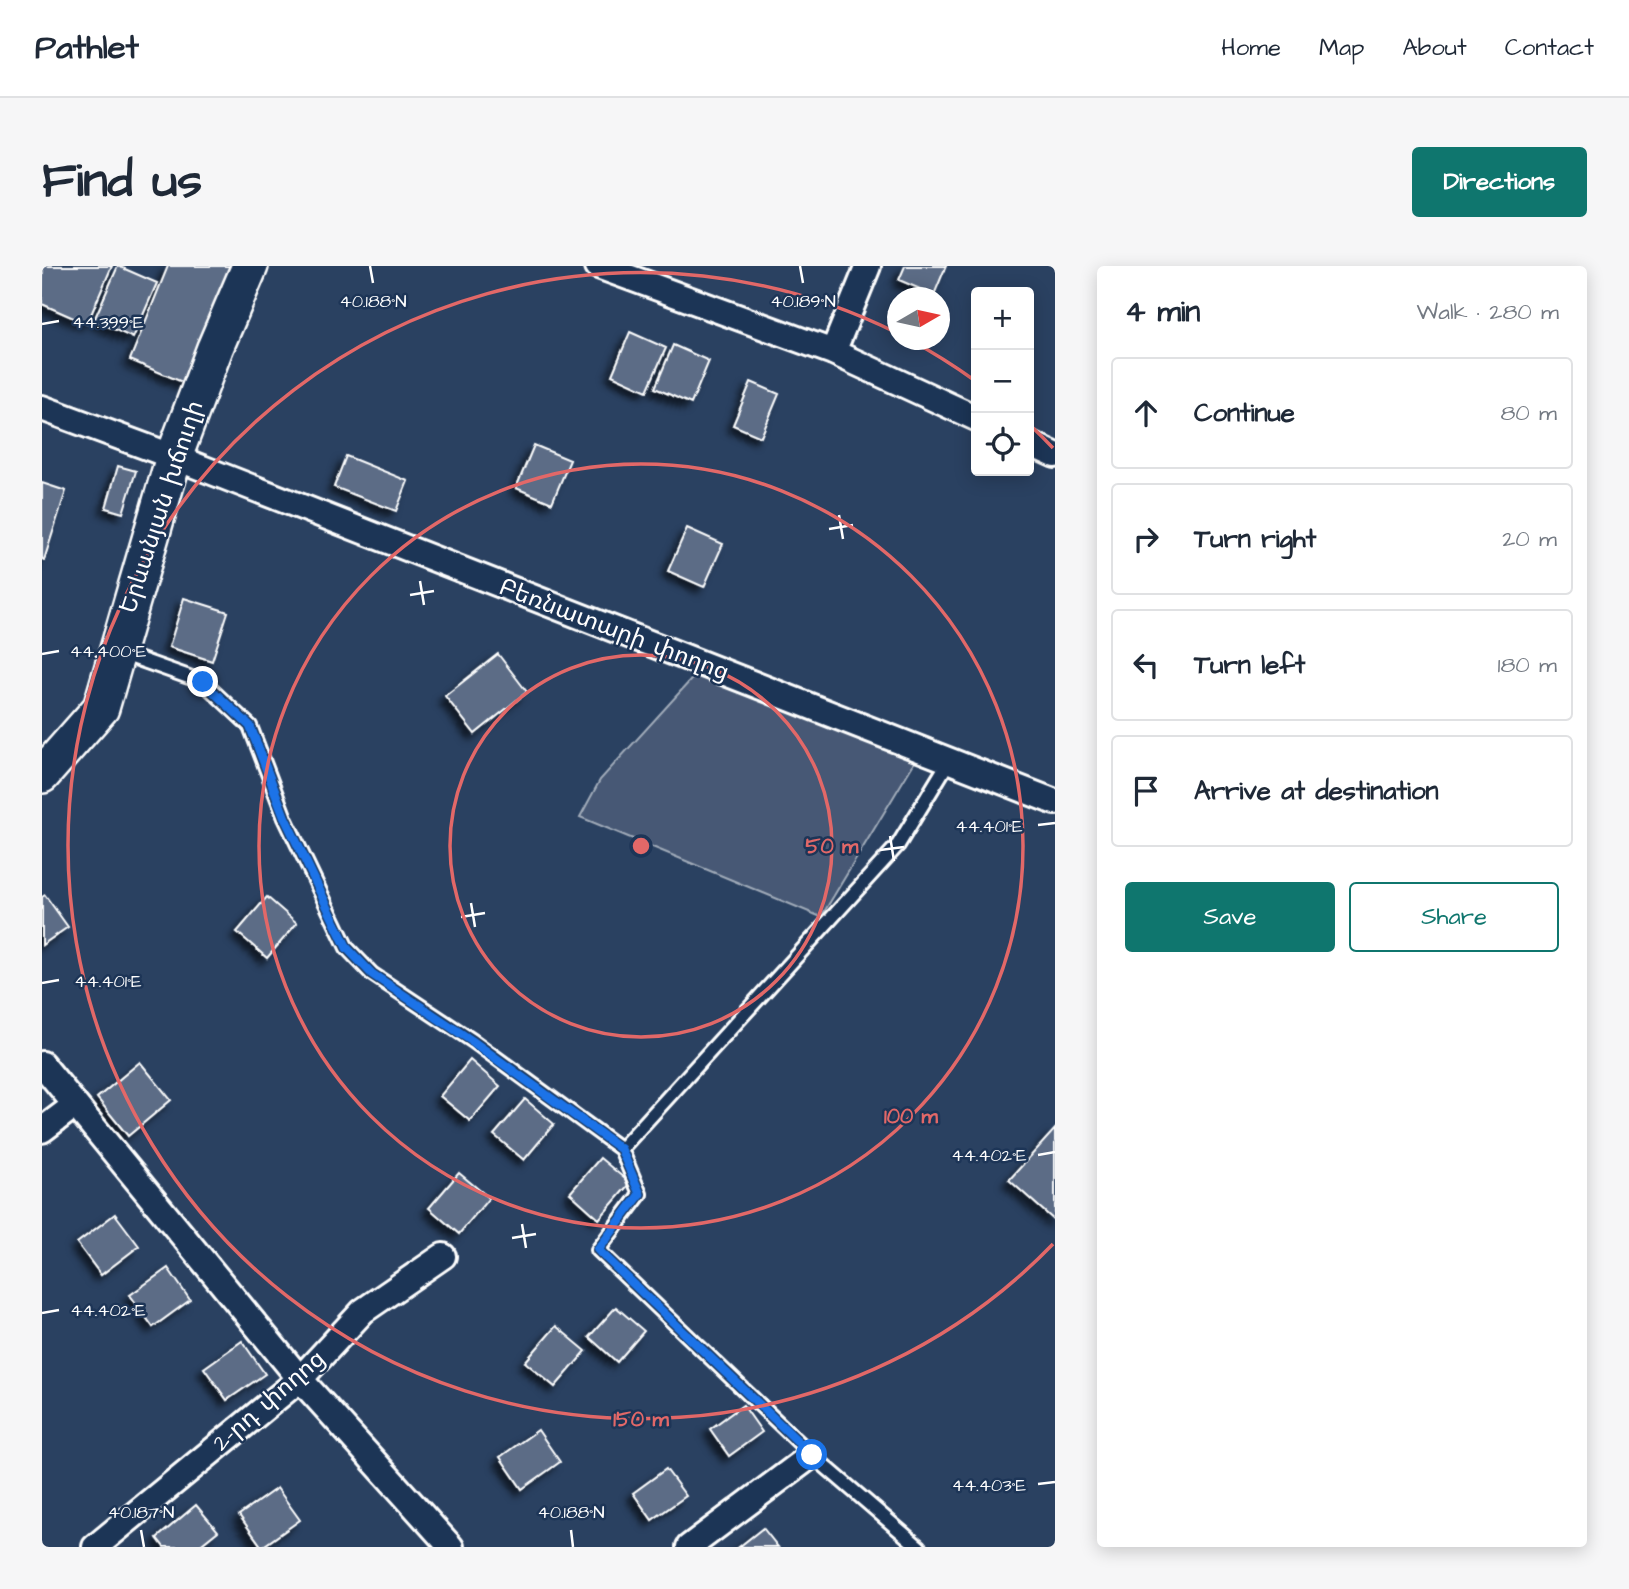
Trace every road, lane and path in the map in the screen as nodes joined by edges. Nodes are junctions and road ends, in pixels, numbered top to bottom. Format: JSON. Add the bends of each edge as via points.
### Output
{"nodes":[{"id":1,"x":250,"y":266,"type":"edge"},
{"id":2,"x":598,"y":266,"type":"edge"},
{"id":3,"x":869,"y":266,"type":"edge"},
{"id":4,"x":833,"y":352,"type":"junction"},
{"id":5,"x":42,"y":408,"type":"edge"},
{"id":6,"x":971,"y":416,"type":"edge"},
{"id":7,"x":1034,"y":445,"type":"edge"},
{"id":8,"x":1055,"y":455,"type":"edge"},
{"id":9,"x":174,"y":457,"type":"junction"},
{"id":10,"x":117,"y":652,"type":"junction"},
{"id":11,"x":949,"y":761,"type":"junction"},
{"id":12,"x":42,"y":775,"type":"edge"},
{"id":13,"x":1055,"y":802,"type":"edge"},
{"id":14,"x":42,"y":1064,"type":"edge"},
{"id":15,"x":75,"y":1105,"type":"junction"},
{"id":16,"x":42,"y":1130,"type":"edge"},
{"id":17,"x":621,"y":1149,"type":"junction"},
{"id":18,"x":443,"y":1256,"type":"dead end"},
{"id":19,"x":300,"y":1379,"type":"junction"},
{"id":20,"x":812,"y":1455,"type":"junction"},
{"id":21,"x":95,"y":1547,"type":"edge"},
{"id":22,"x":451,"y":1547,"type":"edge"},
{"id":23,"x":689,"y":1547,"type":"edge"},
{"id":24,"x":919,"y":1547,"type":"edge"}],
"edges":[{"from":1,"to":9,"type":"main road","name":"Երևանյան խճուղի"},
{"from":2,"to":4,"type":"street"},
{"from":3,"to":4,"type":"street"},
{"from":4,"to":6,"type":"street"},
{"from":5,"to":9,"type":"street","name":"Բեռնատարի փողոց"},
{"from":7,"to":8,"type":"street"},
{"from":9,"to":10,"type":"main road","name":"Երևանյան խճուղի"},
{"from":9,"to":11,"type":"street","name":"Բեռնատարի փողոց"},
{"from":10,"to":12,"type":"main road","name":"Երևանյան խճուղի","via":[[101,708]]},
{"from":10,"to":17,"type":"lane","via":[[203,682],[250,726],[285,818],[347,948],[372,974]]},
{"from":11,"to":13,"type":"street","name":"Բեռնատարի փողոց"},
{"from":11,"to":17,"type":"lane","via":[[898,845]]},
{"from":14,"to":15,"type":"street"},
{"from":15,"to":16,"type":"street"},
{"from":15,"to":19,"type":"street"},
{"from":17,"to":20,"type":"lane","via":[[640,1194],[598,1250]]},
{"from":18,"to":19,"type":"street","name":"2-րդ փողոց","via":[[363,1311]]},
{"from":19,"to":21,"type":"street","name":"2-րդ փողոց"},
{"from":19,"to":22,"type":"street"},
{"from":20,"to":23,"type":"street"},
{"from":20,"to":24,"type":"lane"}]}
